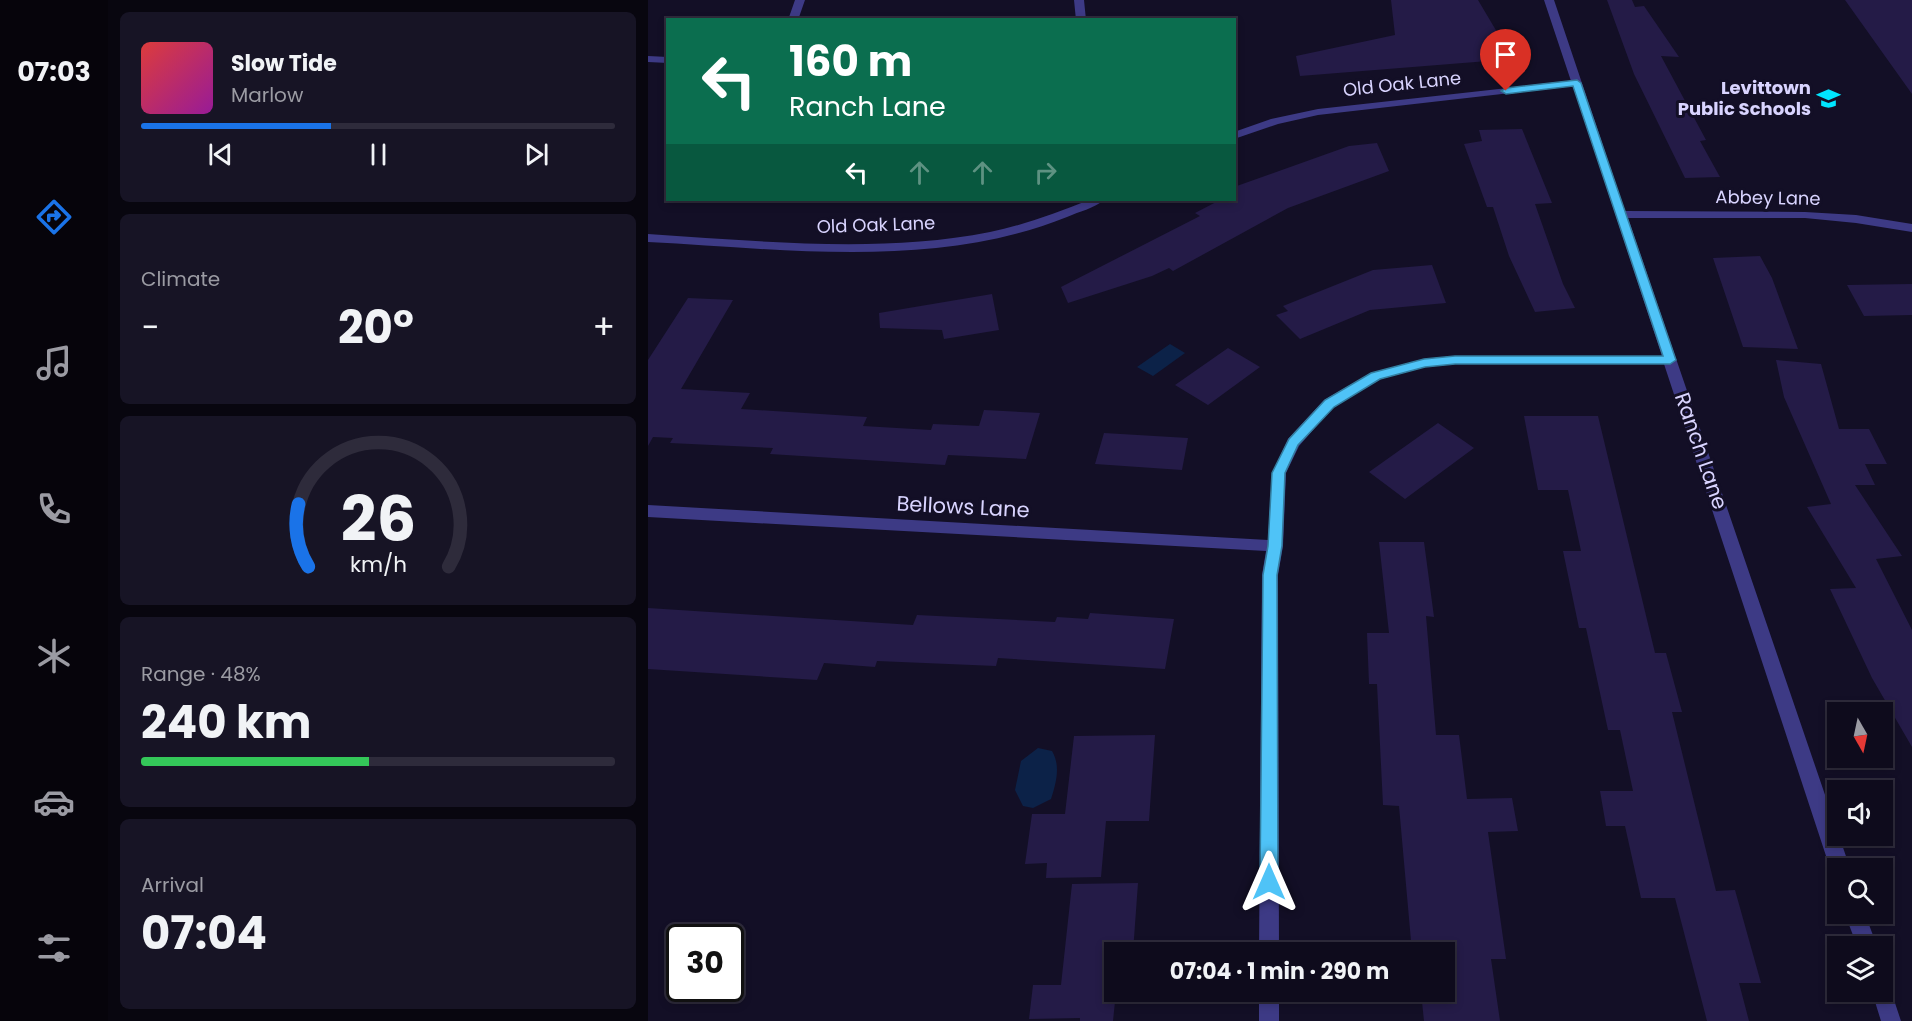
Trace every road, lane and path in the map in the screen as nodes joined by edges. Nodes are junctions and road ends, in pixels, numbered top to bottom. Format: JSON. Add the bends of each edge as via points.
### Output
{"nodes":[{"id":1,"x":800,"y":0,"type":"edge"},
{"id":2,"x":1079,"y":0,"type":"edge"},
{"id":3,"x":1549,"y":0,"type":"edge"},
{"id":4,"x":794,"y":18,"type":"edge"},
{"id":5,"x":1081,"y":18,"type":"edge"},
{"id":6,"x":648,"y":59,"type":"edge"},
{"id":7,"x":666,"y":60,"type":"edge"},
{"id":8,"x":1577,"y":83,"type":"junction"},
{"id":9,"x":1236,"y":135,"type":"edge"},
{"id":10,"x":1095,"y":201,"type":"edge"},
{"id":11,"x":1622,"y":214,"type":"junction"},
{"id":12,"x":1912,"y":228,"type":"edge"},
{"id":13,"x":648,"y":238,"type":"edge"},
{"id":14,"x":1670,"y":360,"type":"junction"},
{"id":15,"x":648,"y":511,"type":"edge"},
{"id":16,"x":1275,"y":546,"type":"junction"},
{"id":17,"x":1837,"y":858,"type":"edge"},
{"id":18,"x":1269,"y":942,"type":"edge"},
{"id":19,"x":1269,"y":1002,"type":"edge"},
{"id":20,"x":1885,"y":1002,"type":"edge"},
{"id":21,"x":1269,"y":1021,"type":"edge"},
{"id":22,"x":1892,"y":1021,"type":"edge"}],
"edges":[{"from":1,"to":4,"type":"street"},
{"from":2,"to":5,"type":"street"},
{"from":3,"to":8,"type":"street","name":"Ranch Lane"},
{"from":6,"to":7,"type":"street"},
{"from":8,"to":9,"type":"street","name":"Old Oak Lane","via":[[1318,112],[1275,121]]},
{"from":8,"to":11,"type":"street","name":"Ranch Lane"},
{"from":10,"to":13,"type":"street","name":"Old Oak Lane","via":[[1040,222],[987,235],[905,246],[864,248]]},
{"from":11,"to":12,"type":"street","name":"Abbey Lane","via":[[1805,215]]},
{"from":11,"to":14,"type":"street","name":"Ranch Lane"},
{"from":14,"to":16,"type":"street","via":[[1455,360],[1424,363],[1376,376],[1329,404],[1293,443],[1279,473]]},
{"from":14,"to":17,"type":"street","name":"Ranch Lane"},
{"from":15,"to":16,"type":"street","name":"Bellows Lane"},
{"from":16,"to":18,"type":"street","via":[[1270,575]]},
{"from":19,"to":21,"type":"street"},
{"from":20,"to":22,"type":"street"}]}
